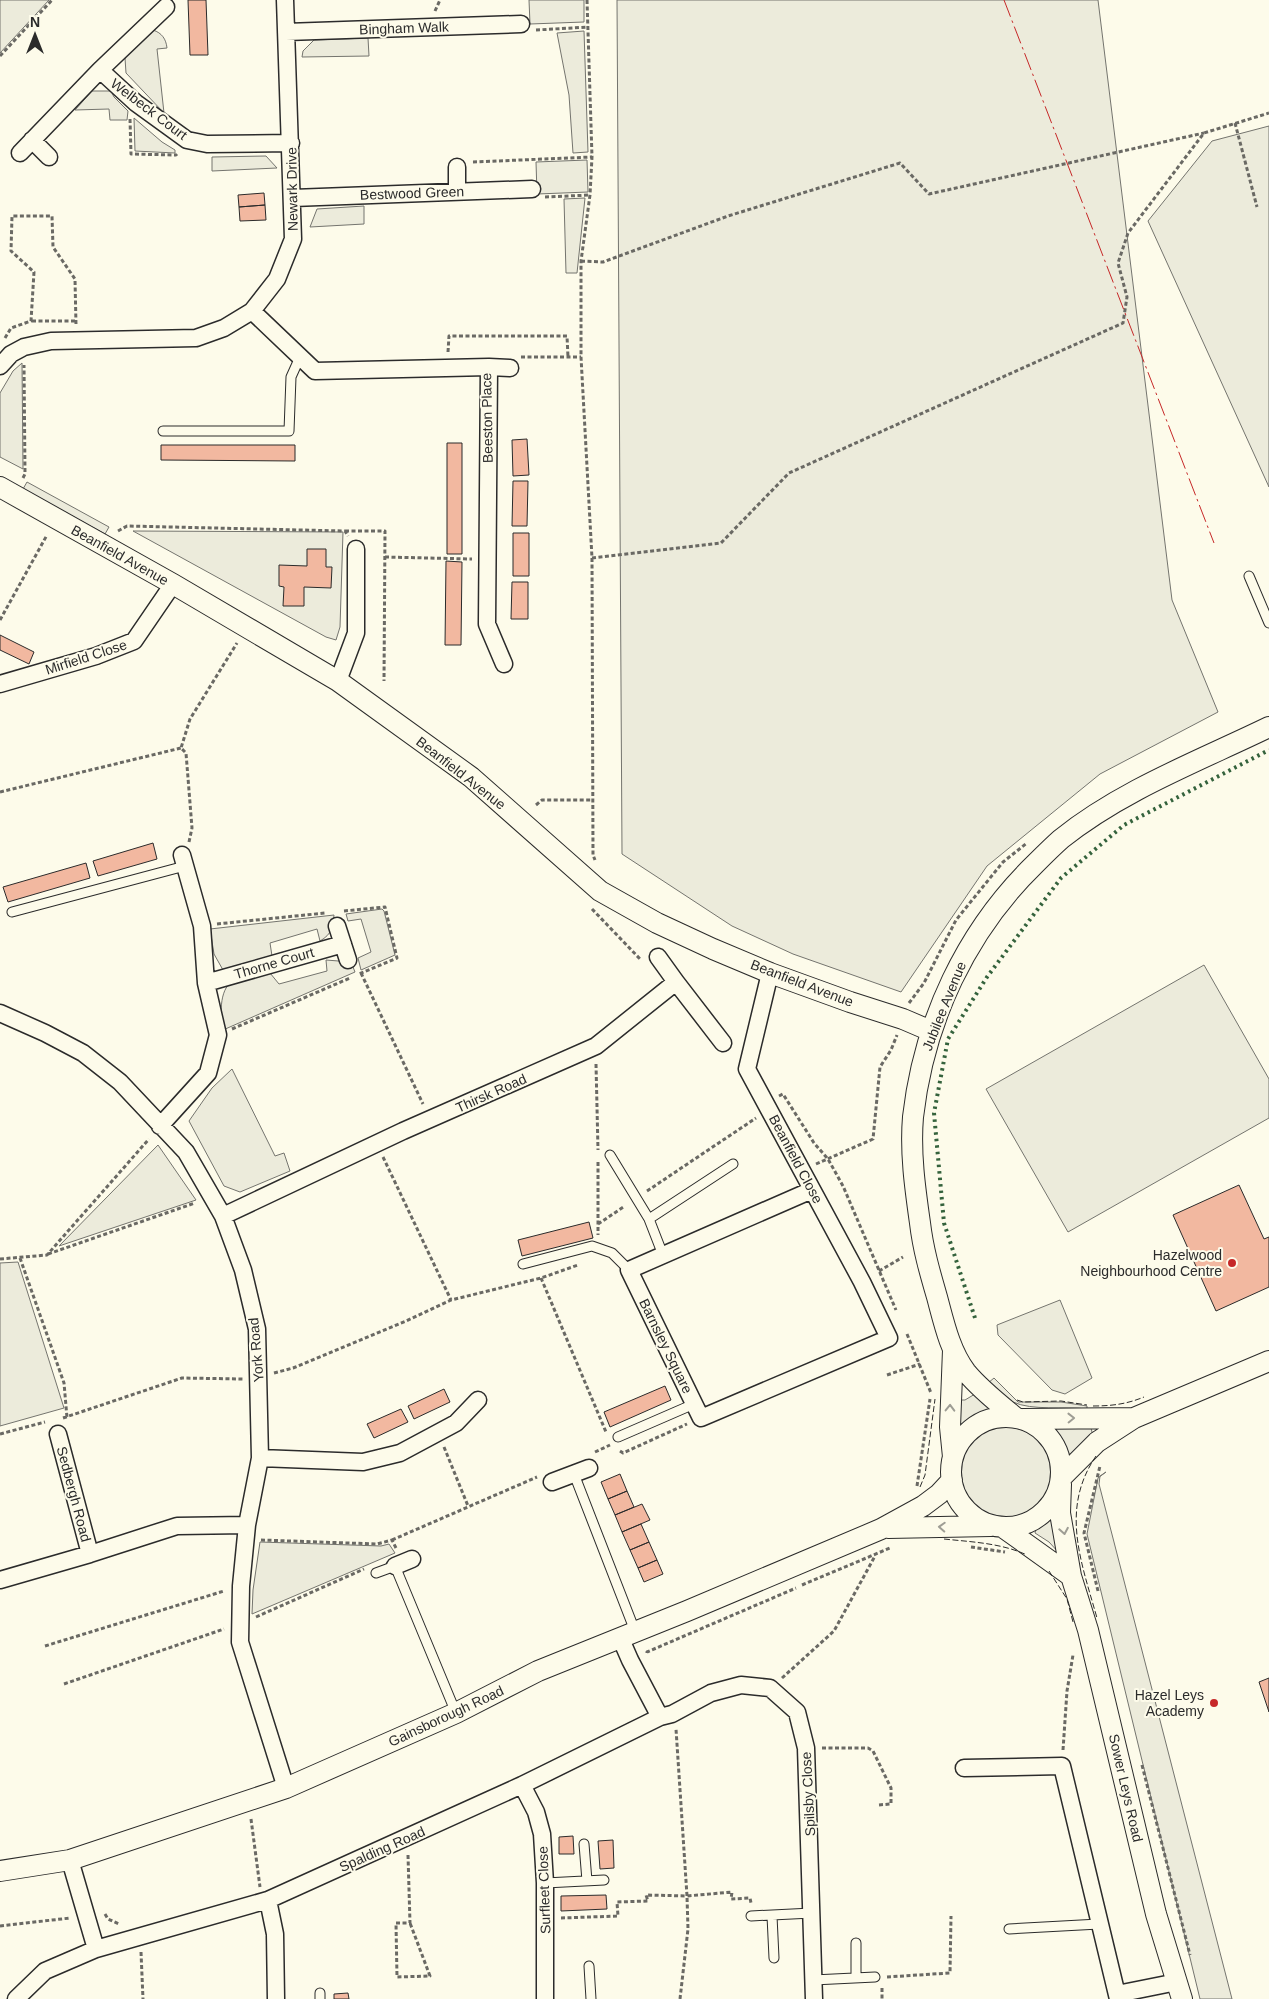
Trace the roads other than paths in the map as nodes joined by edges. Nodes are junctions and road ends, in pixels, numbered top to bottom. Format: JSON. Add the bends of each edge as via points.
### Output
{"nodes":[{"id":1,"x":285,"y":0,"type":"edge"},
{"id":2,"x":166,"y":7,"type":"dead end"},
{"id":3,"x":521,"y":24,"type":"road end"},
{"id":4,"x":286,"y":32,"type":"junction"},
{"id":5,"x":100,"y":70,"type":"junction"},
{"id":6,"x":32,"y":140,"type":"junction"},
{"id":7,"x":291,"y":143,"type":"junction"},
{"id":8,"x":20,"y":153,"type":"dead end"},
{"id":9,"x":49,"y":157,"type":"dead end"},
{"id":10,"x":461,"y":165,"type":"road end"},
{"id":11,"x":532,"y":189,"type":"road end"},
{"id":12,"x":457,"y":192,"type":"junction"},
{"id":13,"x":293,"y":198,"type":"junction"},
{"id":14,"x":252,"y":311,"type":"junction"},
{"id":15,"x":12,"y":356,"type":"edge"},
{"id":16,"x":300,"y":357,"type":"junction"},
{"id":17,"x":489,"y":367,"type":"junction"},
{"id":18,"x":510,"y":368,"type":"road end"},
{"id":19,"x":163,"y":431,"type":"dead end"},
{"id":20,"x":8,"y":491,"type":"edge"},
{"id":21,"x":356,"y":549,"type":"road end"},
{"id":22,"x":1248,"y":576,"type":"dead end"},
{"id":23,"x":173,"y":584,"type":"junction"},
{"id":24,"x":1269,"y":623,"type":"edge"},
{"id":25,"x":504,"y":664,"type":"dead end"},
{"id":26,"x":338,"y":681,"type":"junction"},
{"id":27,"x":0,"y":684,"type":"edge"},
{"id":28,"x":1269,"y":727,"type":"edge"},
{"id":29,"x":184,"y":861,"type":"joint"},
{"id":30,"x":12,"y":912,"type":"dead end"},
{"id":31,"x":337,"y":926,"type":"dead end"},
{"id":32,"x":343,"y":944,"type":"junction"},
{"id":33,"x":658,"y":957,"type":"road end"},
{"id":34,"x":348,"y":960,"type":"dead end"},
{"id":35,"x":770,"y":973,"type":"junction"},
{"id":36,"x":676,"y":982,"type":"junction"},
{"id":37,"x":206,"y":983,"type":"junction"},
{"id":38,"x":1,"y":1017,"type":"edge"},
{"id":39,"x":931,"y":1031,"type":"junction"},
{"id":40,"x":723,"y":1043,"type":"dead end"},
{"id":41,"x":160,"y":1126,"type":"junction"},
{"id":42,"x":610,"y":1155,"type":"dead end"},
{"id":43,"x":733,"y":1164,"type":"dead end"},
{"id":44,"x":812,"y":1190,"type":"junction"},
{"id":45,"x":223,"y":1216,"type":"junction"},
{"id":46,"x":649,"y":1219,"type":"junction"},
{"id":47,"x":663,"y":1255,"type":"junction"},
{"id":48,"x":523,"y":1264,"type":"dead end"},
{"id":49,"x":629,"y":1270,"type":"junction"},
{"id":50,"x":889,"y":1338,"type":"joint"},
{"id":51,"x":953,"y":1350,"type":"junction"},
{"id":52,"x":1269,"y":1361,"type":"edge"},
{"id":53,"x":478,"y":1400,"type":"dead end"},
{"id":54,"x":694,"y":1404,"type":"junction"},
{"id":55,"x":1018,"y":1418,"type":"junction"},
{"id":56,"x":1134,"y":1418,"type":"junction"},
{"id":57,"x":56,"y":1425,"type":"road end"},
{"id":58,"x":618,"y":1437,"type":"dead end"},
{"id":59,"x":953,"y":1456,"type":"junction"},
{"id":60,"x":260,"y":1458,"type":"junction"},
{"id":61,"x":581,"y":1471,"type":"joint"},
{"id":62,"x":952,"y":1480,"type":"junction"},
{"id":63,"x":1062,"y":1481,"type":"junction"},
{"id":64,"x":552,"y":1482,"type":"dead end"},
{"id":65,"x":997,"y":1527,"type":"junction"},
{"id":66,"x":881,"y":1529,"type":"junction"},
{"id":67,"x":246,"y":1532,"type":"junction"},
{"id":68,"x":90,"y":1554,"type":"junction"},
{"id":69,"x":376,"y":1573,"type":"dead end"},
{"id":70,"x":1072,"y":1576,"type":"junction"},
{"id":71,"x":0,"y":1580,"type":"edge"},
{"id":72,"x":628,"y":1634,"type":"junction"},
{"id":73,"x":456,"y":1714,"type":"junction"},
{"id":74,"x":666,"y":1716,"type":"junction"},
{"id":75,"x":964,"y":1768,"type":"dead end"},
{"id":76,"x":522,"y":1785,"type":"junction"},
{"id":77,"x":286,"y":1788,"type":"junction"},
{"id":78,"x":584,"y":1844,"type":"dead end"},
{"id":79,"x":70,"y":1860,"type":"junction"},
{"id":80,"x":0,"y":1869,"type":"edge"},
{"id":81,"x":604,"y":1880,"type":"dead end"},
{"id":82,"x":587,"y":1881,"type":"junction"},
{"id":83,"x":545,"y":1883,"type":"junction"},
{"id":84,"x":264,"y":1894,"type":"junction"},
{"id":85,"x":812,"y":1913,"type":"junction"},
{"id":86,"x":751,"y":1916,"type":"road end"},
{"id":87,"x":772,"y":1916,"type":"junction"},
{"id":88,"x":1099,"y":1924,"type":"junction"},
{"id":89,"x":1009,"y":1929,"type":"dead end"},
{"id":90,"x":856,"y":1943,"type":"dead end"},
{"id":91,"x":96,"y":1949,"type":"junction"},
{"id":92,"x":774,"y":1958,"type":"dead end"},
{"id":93,"x":589,"y":1966,"type":"dead end"},
{"id":94,"x":878,"y":1977,"type":"road end"},
{"id":95,"x":856,"y":1978,"type":"junction"},
{"id":96,"x":813,"y":1980,"type":"junction"},
{"id":97,"x":1180,"y":1990,"type":"edge"},
{"id":98,"x":1118,"y":1997,"type":"edge"},
{"id":99,"x":16,"y":1999,"type":"edge"},
{"id":100,"x":276,"y":1999,"type":"edge"},
{"id":101,"x":545,"y":1999,"type":"edge"},
{"id":102,"x":591,"y":1999,"type":"edge"},
{"id":103,"x":814,"y":1999,"type":"edge"}],
"edges":[{"from":1,"to":4,"type":"street","name":"Newark Drive"},
{"from":2,"to":5,"type":"street","name":"Welbeck Court"},
{"from":3,"to":4,"type":"street","name":"Bingham Walk"},
{"from":4,"to":7,"type":"street","name":"Newark Drive"},
{"from":5,"to":6,"type":"street","name":"Welbeck Court"},
{"from":5,"to":7,"type":"street","name":"Welbeck Court","via":[[136,103],[187,140],[207,144]]},
{"from":6,"to":8,"type":"street","name":"Welbeck Court"},
{"from":6,"to":9,"type":"street"},
{"from":7,"to":13,"type":"street","name":"Newark Drive"},
{"from":10,"to":12,"type":"street"},
{"from":11,"to":12,"type":"street","name":"Bestwood Green"},
{"from":12,"to":13,"type":"street","name":"Bestwood Green"},
{"from":13,"to":14,"type":"street","name":"Newark Drive","via":[[293,239],[276,279]]},
{"from":14,"to":15,"type":"street","name":"Newark Drive","via":[[224,328],[196,338],[51,341]]},
{"from":14,"to":16,"type":"street","name":"Beeston Place"},
{"from":16,"to":17,"type":"street","name":"Beeston Place","via":[[315,371]]},
{"from":16,"to":19,"type":"lane","via":[[292,377],[289,431]]},
{"from":17,"to":18,"type":"street"},
{"from":17,"to":25,"type":"street","name":"Beeston Place","via":[[487,624]]},
{"from":20,"to":23,"type":"street","name":"Beanfield Avenue"},
{"from":21,"to":26,"type":"street","via":[[356,633]]},
{"from":22,"to":24,"type":"lane"},
{"from":23,"to":26,"type":"street","name":"Beanfield Avenue"},
{"from":23,"to":27,"type":"street","name":"Mirfield Close","via":[[134,641],[96,656]]},
{"from":26,"to":35,"type":"street","name":"Beanfield Avenue","via":[[470,777],[600,891],[657,923]]},
{"from":28,"to":39,"type":"street","name":"Jubilee Avenue","via":[[1154,781],[1060,840],[1023,876],[973,940],[954,973]]},
{"from":29,"to":30,"type":"lane"},
{"from":29,"to":37,"type":"street","via":[[202,926]]},
{"from":31,"to":32,"type":"street"},
{"from":32,"to":34,"type":"street"},
{"from":32,"to":37,"type":"street","name":"Thorne Court"},
{"from":33,"to":36,"type":"street"},
{"from":35,"to":39,"type":"street","name":"Beanfield Avenue"},
{"from":35,"to":44,"type":"street","name":"Beanfield Close","via":[[747,1069]]},
{"from":36,"to":40,"type":"street"},
{"from":36,"to":45,"type":"street","name":"Thirsk Road","via":[[596,1046],[376,1143]]},
{"from":37,"to":41,"type":"street","via":[[218,1035],[208,1073]]},
{"from":38,"to":41,"type":"street","name":"York Road","via":[[45,1033],[83,1053],[120,1082]]},
{"from":39,"to":51,"type":"street","name":"Jubilee Avenue","via":[[913,1119],[913,1176],[923,1246]]},
{"from":41,"to":45,"type":"street","name":"York Road","via":[[186,1152]]},
{"from":42,"to":46,"type":"lane"},
{"from":43,"to":46,"type":"lane"},
{"from":44,"to":47,"type":"street"},
{"from":44,"to":50,"type":"street","name":"Beanfield Close"},
{"from":45,"to":60,"type":"street","name":"York Road","via":[[242,1270],[257,1329]]},
{"from":46,"to":47,"type":"lane"},
{"from":47,"to":49,"type":"street"},
{"from":48,"to":49,"type":"lane","via":[[592,1246],[612,1253]]},
{"from":49,"to":54,"type":"street","name":"Barnsley Square"},
{"from":50,"to":54,"type":"street","name":"Barnsley Square","via":[[701,1418]]},
{"from":51,"to":55,"type":"street","name":"Jubilee Avenue","via":[[966,1371],[994,1401]]},
{"from":59,"to":51,"type":"street","name":"Jubilee Avenue","one_way":true,"via":[[950,1427]]},
{"from":52,"to":56,"type":"street"},
{"from":53,"to":60,"type":"street","via":[[456,1423],[400,1453],[363,1462]]},
{"from":54,"to":58,"type":"lane"},
{"from":55,"to":56,"type":"street","one_way":true},
{"from":55,"to":59,"type":"street","via":[[999,1417],[984,1421],[970,1430]]},
{"from":55,"to":63,"type":"street","via":[[1039,1427],[1053,1441],[1061,1458]]},
{"from":56,"to":63,"type":"street","via":[[1096,1442]]},
{"from":57,"to":68,"type":"street","name":"Sedbergh Road"},
{"from":59,"to":62,"type":"street"},
{"from":60,"to":67,"type":"street","name":"York Road"},
{"from":61,"to":64,"type":"street"},
{"from":61,"to":72,"type":"lane"},
{"from":62,"to":65,"type":"street","via":[[958,1501],[969,1513]]},
{"from":62,"to":66,"type":"street","name":"Gainsborough Road","via":[[923,1506]]},
{"from":63,"to":65,"type":"street","via":[[1055,1500],[1031,1523],[1014,1528]]},
{"from":63,"to":70,"type":"street","name":"Sower Leys Road","one_way":true,"via":[[1060,1512]]},
{"from":65,"to":66,"type":"street","name":"Gainsborough Road","one_way":true},
{"from":65,"to":70,"type":"street"},
{"from":66,"to":72,"type":"street","name":"Gainsborough Road"},
{"from":67,"to":68,"type":"street","name":"Sedbergh Road","via":[[177,1526]]},
{"from":67,"to":77,"type":"street","name":"York Road","via":[[240,1642]]},
{"from":68,"to":71,"type":"street","name":"Sedbergh Road"},
{"from":69,"to":73,"type":"lane","via":[[402,1560]]},
{"from":70,"to":97,"type":"street","name":"Sower Leys Road","via":[[1092,1644],[1156,1914]]},
{"from":72,"to":73,"type":"street","name":"Gainsborough Road","via":[[538,1671]]},
{"from":72,"to":74,"type":"street"},
{"from":73,"to":77,"type":"street","name":"Gainsborough Road"},
{"from":74,"to":76,"type":"street","name":"Spalding Road"},
{"from":74,"to":85,"type":"street","name":"Spilsby Close","via":[[711,1693],[741,1685],[770,1688],[797,1712],[806,1748]]},
{"from":75,"to":88,"type":"street","via":[[1062,1766]]},
{"from":76,"to":83,"type":"street","name":"Surfleet Close","via":[[536,1812],[542,1834]]},
{"from":76,"to":84,"type":"street","name":"Spalding Road","via":[[408,1837]]},
{"from":77,"to":79,"type":"street","name":"Gainsborough Road"},
{"from":78,"to":82,"type":"lane"},
{"from":79,"to":80,"type":"street","name":"Gainsborough Road"},
{"from":79,"to":91,"type":"street"},
{"from":81,"to":82,"type":"lane"},
{"from":82,"to":83,"type":"lane"},
{"from":83,"to":101,"type":"street","name":"Surfleet Close"},
{"from":84,"to":91,"type":"street","name":"Spalding Road"},
{"from":84,"to":100,"type":"street","via":[[275,1934]]},
{"from":85,"to":87,"type":"lane"},
{"from":85,"to":96,"type":"street","name":"Spilsby Close"},
{"from":86,"to":87,"type":"lane"},
{"from":87,"to":92,"type":"lane"},
{"from":88,"to":89,"type":"lane"},
{"from":88,"to":98,"type":"street"},
{"from":90,"to":95,"type":"lane"},
{"from":91,"to":99,"type":"street","name":"Spalding Road","via":[[45,1971]]},
{"from":93,"to":102,"type":"lane"},
{"from":94,"to":95,"type":"lane"},
{"from":95,"to":96,"type":"lane"},
{"from":96,"to":103,"type":"street","name":"Spilsby Close"},
{"from":97,"to":98,"type":"street"}]}
